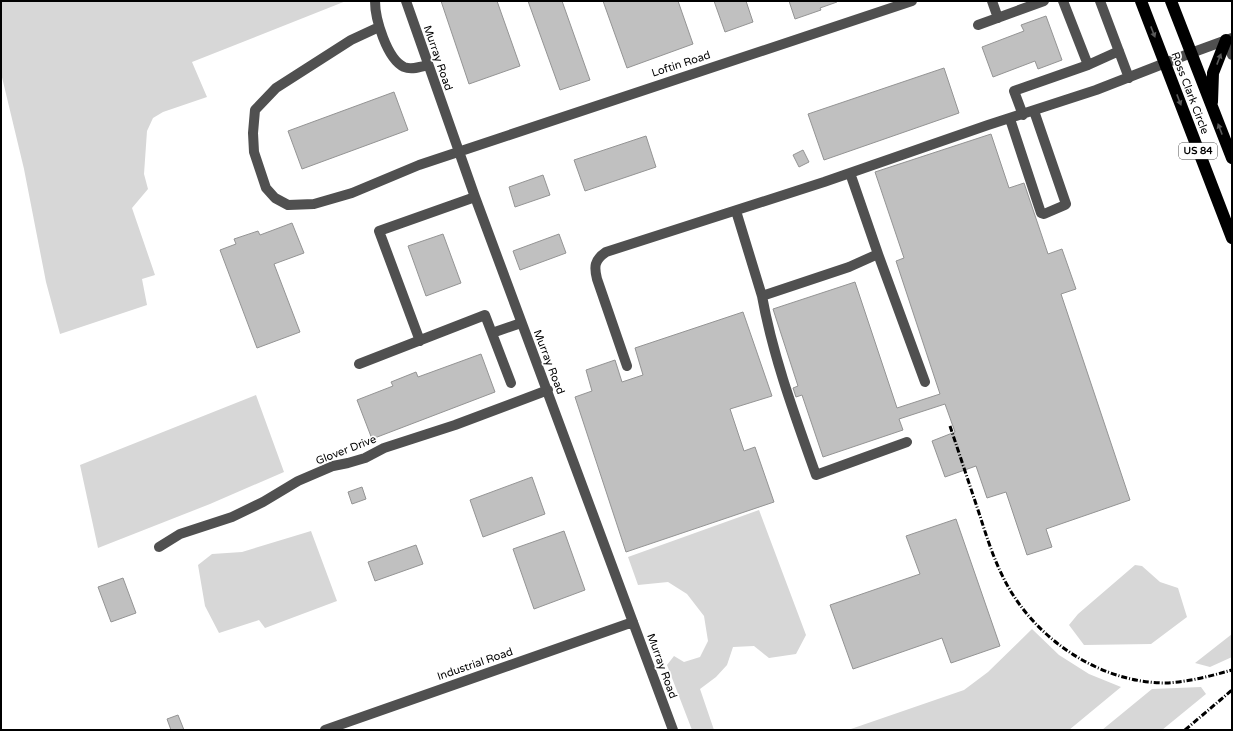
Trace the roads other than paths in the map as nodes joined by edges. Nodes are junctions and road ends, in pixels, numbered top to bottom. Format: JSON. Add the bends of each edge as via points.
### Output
{"nodes":[{"id":1,"x":374,"y":1,"type":"edge"},
{"id":2,"x":406,"y":1,"type":"edge"},
{"id":3,"x":912,"y":1,"type":"edge"},
{"id":4,"x":992,"y":1,"type":"edge"},
{"id":5,"x":1044,"y":1,"type":"edge"},
{"id":6,"x":1063,"y":1,"type":"edge"},
{"id":7,"x":1100,"y":1,"type":"edge"},
{"id":8,"x":1141,"y":1,"type":"edge"},
{"id":9,"x":1171,"y":1,"type":"edge"},
{"id":10,"x":998,"y":18,"type":"junction"},
{"id":11,"x":978,"y":25,"type":"dead end"},
{"id":12,"x":378,"y":27,"type":"junction"},
{"id":13,"x":1229,"y":39,"type":"edge"},
{"id":14,"x":1119,"y":51,"type":"junction"},
{"id":15,"x":1191,"y":53,"type":"junction"},
{"id":16,"x":1232,"y":55,"type":"edge"},
{"id":17,"x":1165,"y":64,"type":"junction"},
{"id":18,"x":428,"y":65,"type":"junction"},
{"id":19,"x":1088,"y":65,"type":"junction"},
{"id":20,"x":1129,"y":78,"type":"junction"},
{"id":21,"x":1212,"y":107,"type":"junction"},
{"id":22,"x":1034,"y":111,"type":"junction"},
{"id":23,"x":1023,"y":114,"type":"junction"},
{"id":24,"x":1010,"y":119,"type":"junction"},
{"id":25,"x":459,"y":151,"type":"junction"},
{"id":26,"x":1232,"y":158,"type":"edge"},
{"id":27,"x":850,"y":173,"type":"junction"},
{"id":28,"x":475,"y":197,"type":"junction"},
{"id":29,"x":736,"y":210,"type":"junction"},
{"id":30,"x":1232,"y":238,"type":"edge"},
{"id":31,"x":878,"y":254,"type":"junction"},
{"id":32,"x":762,"y":296,"type":"junction"},
{"id":33,"x":521,"y":323,"type":"junction"},
{"id":34,"x":492,"y":333,"type":"junction"},
{"id":35,"x":420,"y":341,"type":"junction"},
{"id":36,"x":359,"y":364,"type":"dead end"},
{"id":37,"x":627,"y":366,"type":"dead end"},
{"id":38,"x":925,"y":382,"type":"dead end"},
{"id":39,"x":511,"y":383,"type":"dead end"},
{"id":40,"x":548,"y":390,"type":"junction"},
{"id":41,"x":907,"y":442,"type":"dead end"},
{"id":42,"x":158,"y":547,"type":"dead end"},
{"id":43,"x":633,"y":622,"type":"junction"},
{"id":44,"x":324,"y":730,"type":"edge"},
{"id":45,"x":673,"y":730,"type":"edge"}],
"edges":[{"from":1,"to":12,"type":"street"},
{"from":2,"to":18,"type":"street","name":"Murray Road"},
{"from":3,"to":25,"type":"street","name":"Loftin Road"},
{"from":4,"to":10,"type":"street"},
{"from":5,"to":10,"type":"street"},
{"from":6,"to":19,"type":"street"},
{"from":7,"to":14,"type":"street"},
{"from":8,"to":17,"type":"highway","name":"Ross Clark Circle","number":"US 84","one_way":true},
{"from":9,"to":15,"type":"highway","name":"Ross Clark Circle","number":"US 84"},
{"from":10,"to":11,"type":"street"},
{"from":12,"to":18,"type":"street","via":[[392,57],[397,62],[405,68]]},
{"from":12,"to":25,"type":"street","name":"Loftin Road","via":[[351,40],[276,88],[255,110],[252,133],[254,152],[266,188],[275,198],[288,205],[314,204]]},
{"from":13,"to":15,"type":"street"},
{"from":13,"to":16,"type":"street"},
{"from":21,"to":13,"type":"highway","one_way":true,"via":[[1213,73]]},
{"from":14,"to":19,"type":"street"},
{"from":14,"to":20,"type":"street"},
{"from":15,"to":17,"type":"street"},
{"from":15,"to":21,"type":"highway","name":"Ross Clark Circle","number":"US 84"},
{"from":17,"to":20,"type":"street"},
{"from":17,"to":30,"type":"highway","name":"Ross Clark Circle","number":"US 84","one_way":true},
{"from":18,"to":25,"type":"street","name":"Murray Road"},
{"from":19,"to":23,"type":"street","via":[[1014,91]]},
{"from":20,"to":22,"type":"street"},
{"from":26,"to":21,"type":"highway","name":"Ross Clark Circle","number":"US 84","one_way":true},
{"from":22,"to":23,"type":"street"},
{"from":22,"to":24,"type":"street","via":[[1066,204],[1044,214],[1041,213]]},
{"from":23,"to":24,"type":"street"},
{"from":24,"to":27,"type":"street"},
{"from":25,"to":28,"type":"street","name":"Murray Road"},
{"from":27,"to":29,"type":"street"},
{"from":27,"to":31,"type":"street"},
{"from":28,"to":33,"type":"street","name":"Murray Road"},
{"from":28,"to":35,"type":"street","via":[[379,231]]},
{"from":29,"to":32,"type":"street"},
{"from":29,"to":37,"type":"street","via":[[635,242],[600,256],[596,262],[597,279]]},
{"from":31,"to":32,"type":"street","via":[[849,267]]},
{"from":31,"to":38,"type":"street"},
{"from":32,"to":41,"type":"street","via":[[767,324],[786,388],[816,475]]},
{"from":33,"to":34,"type":"street"},
{"from":33,"to":40,"type":"street","name":"Murray Road"},
{"from":34,"to":35,"type":"street","via":[[485,315]]},
{"from":34,"to":39,"type":"street"},
{"from":35,"to":36,"type":"street"},
{"from":40,"to":42,"type":"street","name":"Glover Drive","via":[[384,448],[365,458],[333,466],[298,481],[232,517],[180,534]]},
{"from":40,"to":43,"type":"street","name":"Murray Road"},
{"from":43,"to":44,"type":"street","name":"Industrial Road"},
{"from":43,"to":45,"type":"street","name":"Murray Road"}]}
